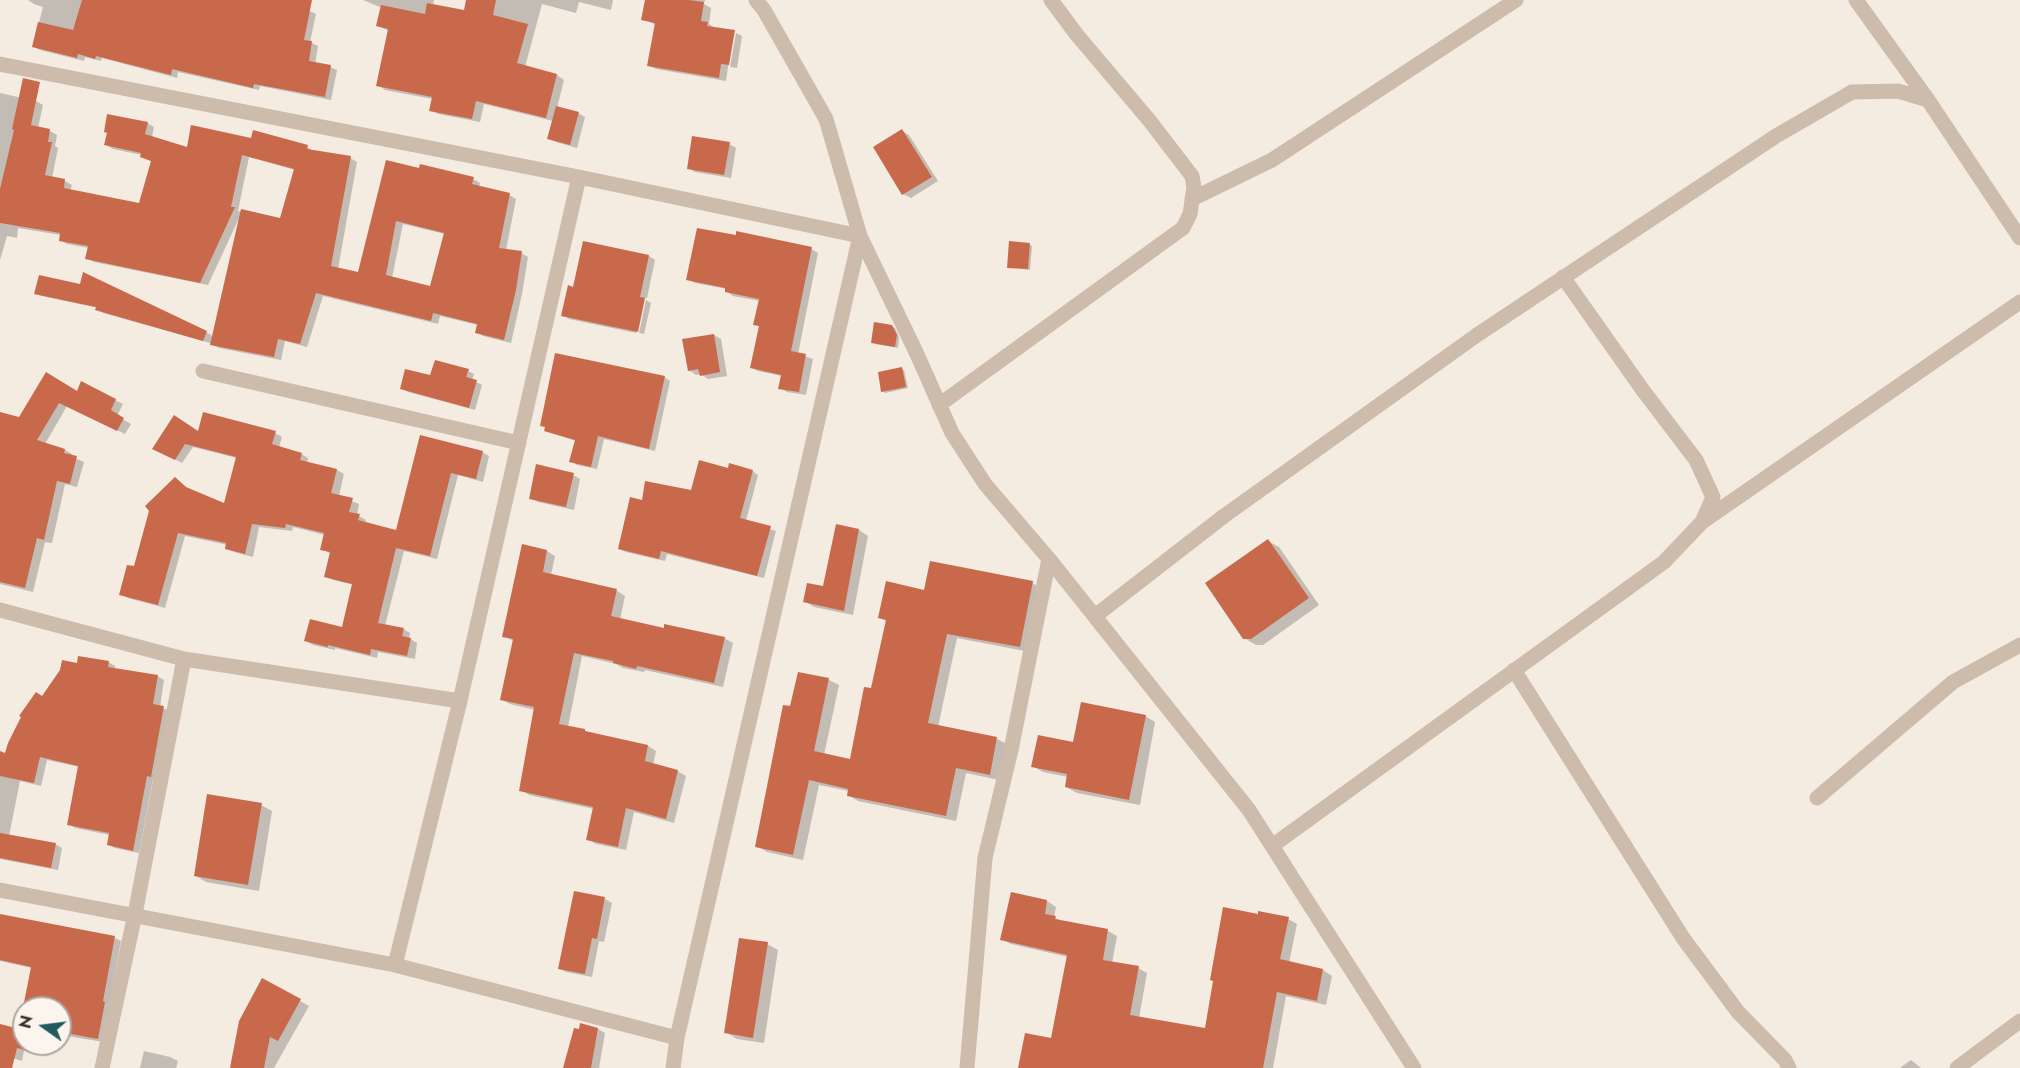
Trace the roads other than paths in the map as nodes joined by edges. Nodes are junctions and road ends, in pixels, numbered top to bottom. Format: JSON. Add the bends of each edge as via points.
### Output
{"nodes":[{"id":1,"x":756,"y":0,"type":"edge"},
{"id":2,"x":1051,"y":0,"type":"edge"},
{"id":3,"x":1516,"y":0,"type":"edge"},
{"id":4,"x":1856,"y":0,"type":"edge"},
{"id":5,"x":0,"y":64,"type":"edge"},
{"id":6,"x":1928,"y":100,"type":"junction"},
{"id":7,"x":579,"y":177,"type":"junction"},
{"id":8,"x":1192,"y":199,"type":"junction"},
{"id":9,"x":860,"y":236,"type":"junction"},
{"id":10,"x":2020,"y":238,"type":"edge"},
{"id":11,"x":1563,"y":277,"type":"junction"},
{"id":12,"x":2020,"y":302,"type":"edge"},
{"id":13,"x":202,"y":371,"type":"dead end"},
{"id":14,"x":939,"y":405,"type":"junction"},
{"id":15,"x":519,"y":443,"type":"junction"},
{"id":16,"x":1702,"y":522,"type":"junction"},
{"id":17,"x":1049,"y":559,"type":"junction"},
{"id":18,"x":0,"y":610,"type":"edge"},
{"id":19,"x":1095,"y":616,"type":"junction"},
{"id":20,"x":2020,"y":645,"type":"edge"},
{"id":21,"x":184,"y":658,"type":"junction"},
{"id":22,"x":1514,"y":670,"type":"junction"},
{"id":23,"x":460,"y":700,"type":"junction"},
{"id":24,"x":1817,"y":798,"type":"dead end"},
{"id":25,"x":1272,"y":846,"type":"junction"},
{"id":26,"x":0,"y":890,"type":"edge"},
{"id":27,"x":135,"y":914,"type":"junction"},
{"id":28,"x":395,"y":965,"type":"junction"},
{"id":29,"x":2020,"y":1021,"type":"edge"},
{"id":30,"x":677,"y":1038,"type":"junction"},
{"id":31,"x":102,"y":1068,"type":"edge"},
{"id":32,"x":673,"y":1068,"type":"edge"},
{"id":33,"x":967,"y":1068,"type":"edge"},
{"id":34,"x":1414,"y":1068,"type":"edge"},
{"id":35,"x":1789,"y":1068,"type":"edge"},
{"id":36,"x":1957,"y":1068,"type":"edge"}],
"edges":[{"from":1,"to":9,"type":"street","via":[[826,119]]},
{"from":2,"to":8,"type":"street","via":[[1192,176]]},
{"from":3,"to":8,"type":"street","via":[[1272,160]]},
{"from":4,"to":6,"type":"street"},
{"from":5,"to":7,"type":"street"},
{"from":6,"to":10,"type":"street"},
{"from":6,"to":11,"type":"street","via":[[1898,91],[1852,92],[1776,136]]},
{"from":7,"to":9,"type":"street"},
{"from":7,"to":15,"type":"street"},
{"from":8,"to":14,"type":"street","via":[[1182,228]]},
{"from":9,"to":14,"type":"street"},
{"from":9,"to":30,"type":"street"},
{"from":11,"to":16,"type":"street","via":[[1696,460],[1713,497]]},
{"from":11,"to":19,"type":"street","via":[[1224,516]]},
{"from":12,"to":16,"type":"street"},
{"from":13,"to":15,"type":"street"},
{"from":14,"to":17,"type":"street","via":[[952,433],[986,484]]},
{"from":15,"to":23,"type":"street"},
{"from":16,"to":22,"type":"street","via":[[1664,562]]},
{"from":17,"to":19,"type":"street"},
{"from":17,"to":33,"type":"street","via":[[986,858]]},
{"from":18,"to":21,"type":"street"},
{"from":19,"to":25,"type":"street","via":[[1249,810]]},
{"from":20,"to":24,"type":"street","via":[[1953,682]]},
{"from":21,"to":23,"type":"street"},
{"from":21,"to":27,"type":"street"},
{"from":22,"to":25,"type":"street"},
{"from":22,"to":35,"type":"street","via":[[1683,938],[1738,1012]]},
{"from":23,"to":28,"type":"street"},
{"from":25,"to":34,"type":"street"},
{"from":26,"to":27,"type":"street"},
{"from":27,"to":28,"type":"street"},
{"from":27,"to":31,"type":"street"},
{"from":28,"to":30,"type":"street"},
{"from":29,"to":36,"type":"street"},
{"from":30,"to":32,"type":"street"}]}
